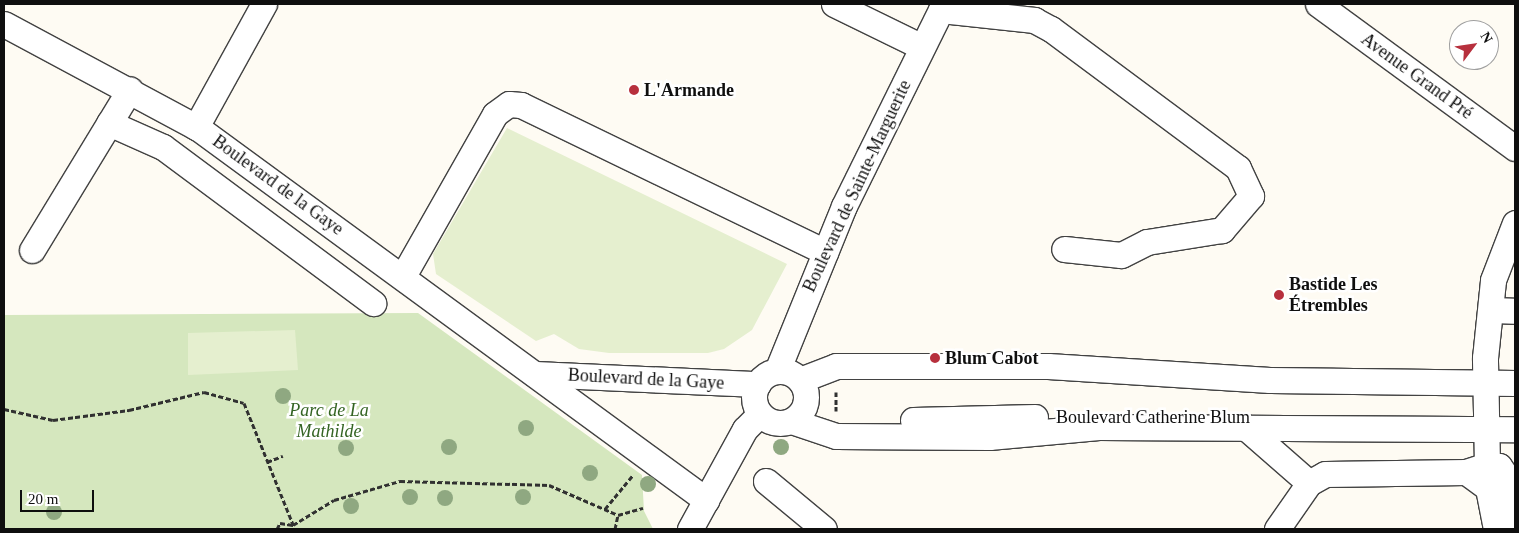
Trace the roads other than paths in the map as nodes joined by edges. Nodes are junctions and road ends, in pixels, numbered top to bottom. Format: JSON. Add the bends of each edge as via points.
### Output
{"nodes":[{"id":1,"x":264,"y":4,"type":"edge"},
{"id":2,"x":834,"y":4,"type":"edge"},
{"id":3,"x":1318,"y":4,"type":"edge"},
{"id":4,"x":942,"y":7,"type":"edge"},
{"id":5,"x":4,"y":24,"type":"edge"},
{"id":6,"x":922,"y":47,"type":"junction"},
{"id":7,"x":130,"y":89,"type":"junction"},
{"id":8,"x":109,"y":122,"type":"junction"},
{"id":9,"x":196,"y":127,"type":"junction"},
{"id":10,"x":1515,"y":148,"type":"edge"},
{"id":11,"x":1515,"y":223,"type":"edge"},
{"id":12,"x":1064,"y":249,"type":"dead end"},
{"id":13,"x":32,"y":250,"type":"dead end"},
{"id":14,"x":825,"y":252,"type":"junction"},
{"id":15,"x":403,"y":276,"type":"junction"},
{"id":16,"x":373,"y":303,"type":"dead end"},
{"id":17,"x":1491,"y":310,"type":"junction"},
{"id":18,"x":1515,"y":311,"type":"edge"},
{"id":19,"x":536,"y":374,"type":"junction"},
{"id":20,"x":767,"y":378,"type":"junction"},
{"id":21,"x":800,"y":380,"type":"junction"},
{"id":22,"x":1515,"y":383,"type":"edge"},
{"id":23,"x":1515,"y":395,"type":"edge"},
{"id":24,"x":1486,"y":406,"type":"junction"},
{"id":25,"x":760,"y":414,"type":"junction"},
{"id":26,"x":1515,"y":419,"type":"edge"},
{"id":27,"x":791,"y":421,"type":"junction"},
{"id":28,"x":1242,"y":424,"type":"junction"},
{"id":29,"x":1515,"y":429,"type":"edge"},
{"id":30,"x":1476,"y":468,"type":"junction"},
{"id":31,"x":766,"y":481,"type":"dead end"},
{"id":32,"x":1309,"y":483,"type":"junction"},
{"id":33,"x":706,"y":500,"type":"junction"},
{"id":34,"x":690,"y":529,"type":"edge"},
{"id":35,"x":824,"y":529,"type":"edge"},
{"id":36,"x":1277,"y":529,"type":"edge"},
{"id":37,"x":1496,"y":529,"type":"edge"},
{"id":38,"x":1510,"y":529,"type":"edge"}],
"edges":[{"from":1,"to":9,"type":"street"},
{"from":2,"to":6,"type":"street"},
{"from":3,"to":10,"type":"street","name":"Avenue Grand Pré"},
{"from":4,"to":6,"type":"street","name":"Boulevard de Sainte-Marguerite"},
{"from":4,"to":12,"type":"street","via":[[1034,20],[1051,29],[1238,168],[1252,196],[1222,230],[1147,242],[1121,255]]},
{"from":5,"to":7,"type":"street","name":"Boulevard de la Gaye"},
{"from":6,"to":14,"type":"street","name":"Boulevard de Sainte-Marguerite"},
{"from":7,"to":8,"type":"street"},
{"from":7,"to":9,"type":"street","name":"Boulevard de la Gaye"},
{"from":8,"to":13,"type":"street"},
{"from":8,"to":16,"type":"street","via":[[163,147]]},
{"from":9,"to":15,"type":"street","name":"Boulevard de la Gaye"},
{"from":11,"to":17,"type":"street","via":[[1493,280]]},
{"from":14,"to":15,"type":"street","via":[[521,105],[509,104],[495,114]]},
{"from":14,"to":20,"type":"street","name":"Boulevard de Sainte-Marguerite"},
{"from":15,"to":19,"type":"street","name":"Boulevard de la Gaye"},
{"from":17,"to":18,"type":"street"},
{"from":17,"to":24,"type":"street"},
{"from":19,"to":20,"type":"street","name":"Boulevard de la Gaye"},
{"from":19,"to":33,"type":"street","name":"Boulevard de la Gaye"},
{"from":20,"to":21,"type":"street"},
{"from":20,"to":25,"type":"street","via":[[754,396]]},
{"from":21,"to":24,"type":"street","via":[[836,366],[1048,366],[1270,380]]},
{"from":21,"to":27,"type":"street","via":[[806,403]]},
{"from":22,"to":24,"type":"street"},
{"from":23,"to":24,"type":"street","name":"Boulevard Catherine Blum"},
{"from":24,"to":26,"type":"street","name":"Boulevard Catherine Blum"},
{"from":24,"to":28,"type":"street","name":"Boulevard Catherine Blum"},
{"from":24,"to":29,"type":"street"},
{"from":24,"to":30,"type":"street"},
{"from":25,"to":27,"type":"street","via":[[769,421]]},
{"from":25,"to":33,"type":"street","via":[[744,429]]},
{"from":27,"to":28,"type":"street","name":"Boulevard Catherine Blum"},
{"from":28,"to":32,"type":"street"},
{"from":30,"to":32,"type":"street","via":[[1325,474]]},
{"from":30,"to":37,"type":"street","via":[[1488,488]]},
{"from":30,"to":38,"type":"street","via":[[1499,466],[1508,479]]},
{"from":31,"to":35,"type":"street"},
{"from":32,"to":36,"type":"street"},
{"from":33,"to":34,"type":"street"}]}
